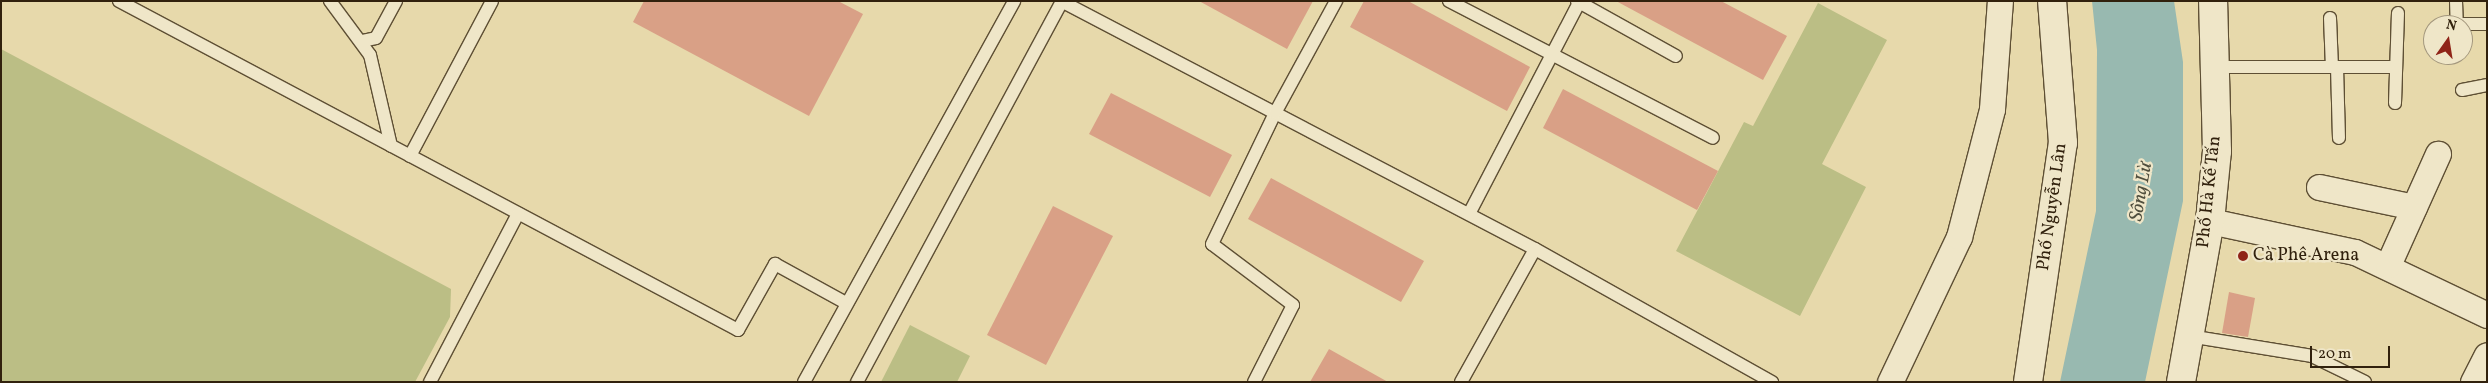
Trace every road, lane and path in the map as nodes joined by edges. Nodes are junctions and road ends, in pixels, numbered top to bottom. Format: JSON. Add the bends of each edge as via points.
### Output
{"nodes":[{"id":1,"x":119,"y":1,"type":"edge"},
{"id":2,"x":330,"y":1,"type":"edge"},
{"id":3,"x":396,"y":1,"type":"edge"},
{"id":4,"x":492,"y":1,"type":"edge"},
{"id":5,"x":1014,"y":1,"type":"edge"},
{"id":6,"x":1061,"y":1,"type":"edge"},
{"id":7,"x":1336,"y":1,"type":"edge"},
{"id":8,"x":1449,"y":1,"type":"edge"},
{"id":9,"x":2000,"y":1,"type":"edge"},
{"id":10,"x":2052,"y":1,"type":"edge"},
{"id":11,"x":2213,"y":1,"type":"edge"},
{"id":12,"x":2456,"y":1,"type":"edge"},
{"id":13,"x":1579,"y":2,"type":"edge"},
{"id":14,"x":2398,"y":13,"type":"dead end"},
{"id":15,"x":2330,"y":18,"type":"dead end"},
{"id":16,"x":2487,"y":24,"type":"edge"},
{"id":17,"x":362,"y":40,"type":"junction"},
{"id":18,"x":1553,"y":53,"type":"junction"},
{"id":19,"x":1676,"y":56,"type":"dead end"},
{"id":20,"x":2218,"y":67,"type":"junction"},
{"id":21,"x":2334,"y":67,"type":"junction"},
{"id":22,"x":2396,"y":67,"type":"junction"},
{"id":23,"x":2487,"y":85,"type":"edge"},
{"id":24,"x":2462,"y":90,"type":"dead end"},
{"id":25,"x":2395,"y":103,"type":"dead end"},
{"id":26,"x":1275,"y":113,"type":"junction"},
{"id":27,"x":1712,"y":138,"type":"dead end"},
{"id":28,"x":2339,"y":138,"type":"dead end"},
{"id":29,"x":391,"y":146,"type":"junction"},
{"id":30,"x":2438,"y":154,"type":"dead end"},
{"id":31,"x":410,"y":156,"type":"junction"},
{"id":32,"x":2319,"y":187,"type":"dead end"},
{"id":33,"x":2414,"y":207,"type":"junction"},
{"id":34,"x":518,"y":214,"type":"junction"},
{"id":35,"x":1469,"y":214,"type":"junction"},
{"id":36,"x":2210,"y":221,"type":"junction"},
{"id":37,"x":1534,"y":249,"type":"junction"},
{"id":38,"x":2388,"y":265,"type":"junction"},
{"id":39,"x":846,"y":303,"type":"junction"},
{"id":40,"x":2487,"y":315,"type":"edge"},
{"id":41,"x":2189,"y":336,"type":"junction"},
{"id":42,"x":2487,"y":355,"type":"edge"},
{"id":43,"x":430,"y":382,"type":"edge"},
{"id":44,"x":804,"y":382,"type":"edge"},
{"id":45,"x":857,"y":382,"type":"edge"},
{"id":46,"x":1254,"y":382,"type":"edge"},
{"id":47,"x":1461,"y":382,"type":"edge"},
{"id":48,"x":1772,"y":382,"type":"edge"},
{"id":49,"x":1890,"y":382,"type":"edge"},
{"id":50,"x":2028,"y":382,"type":"edge"},
{"id":51,"x":2181,"y":382,"type":"edge"},
{"id":52,"x":2365,"y":382,"type":"edge"},
{"id":53,"x":2473,"y":382,"type":"edge"}],
"edges":[{"from":1,"to":29,"type":"lane"},
{"from":2,"to":17,"type":"lane"},
{"from":3,"to":17,"type":"lane","via":[[376,38]]},
{"from":4,"to":31,"type":"lane"},
{"from":5,"to":39,"type":"lane"},
{"from":6,"to":26,"type":"lane"},
{"from":6,"to":45,"type":"lane"},
{"from":7,"to":26,"type":"lane"},
{"from":8,"to":18,"type":"lane"},
{"from":9,"to":49,"type":"street","via":[[1992,109],[1959,237]]},
{"from":10,"to":50,"type":"street","name":"Phố Nguyễn Lân","via":[[2063,143]]},
{"from":11,"to":20,"type":"street","name":"Phố Hà Kế Tấn"},
{"from":12,"to":16,"type":"lane","via":[[2457,24]]},
{"from":13,"to":18,"type":"lane"},
{"from":13,"to":19,"type":"lane"},
{"from":14,"to":22,"type":"lane"},
{"from":15,"to":21,"type":"lane"},
{"from":17,"to":29,"type":"lane"},
{"from":18,"to":27,"type":"lane"},
{"from":18,"to":35,"type":"lane"},
{"from":20,"to":21,"type":"lane"},
{"from":20,"to":36,"type":"street","name":"Phố Hà Kế Tấn"},
{"from":21,"to":22,"type":"lane"},
{"from":21,"to":28,"type":"lane"},
{"from":22,"to":25,"type":"lane"},
{"from":23,"to":24,"type":"lane"},
{"from":26,"to":35,"type":"lane"},
{"from":26,"to":46,"type":"lane","via":[[1212,244],[1293,305]]},
{"from":29,"to":31,"type":"lane"},
{"from":30,"to":33,"type":"street"},
{"from":31,"to":34,"type":"lane"},
{"from":32,"to":33,"type":"street"},
{"from":33,"to":38,"type":"street"},
{"from":34,"to":39,"type":"lane","via":[[738,330],[775,264]]},
{"from":34,"to":43,"type":"lane"},
{"from":35,"to":37,"type":"lane"},
{"from":36,"to":38,"type":"street","via":[[2355,252]]},
{"from":36,"to":41,"type":"street","name":"Phố Hà Kế Tấn"},
{"from":37,"to":47,"type":"lane"},
{"from":37,"to":48,"type":"lane"},
{"from":38,"to":40,"type":"street"},
{"from":39,"to":44,"type":"lane"},
{"from":41,"to":51,"type":"street","name":"Phố Hà Kế Tấn"},
{"from":41,"to":52,"type":"lane","via":[[2312,356]]},
{"from":42,"to":53,"type":"street"}]}
